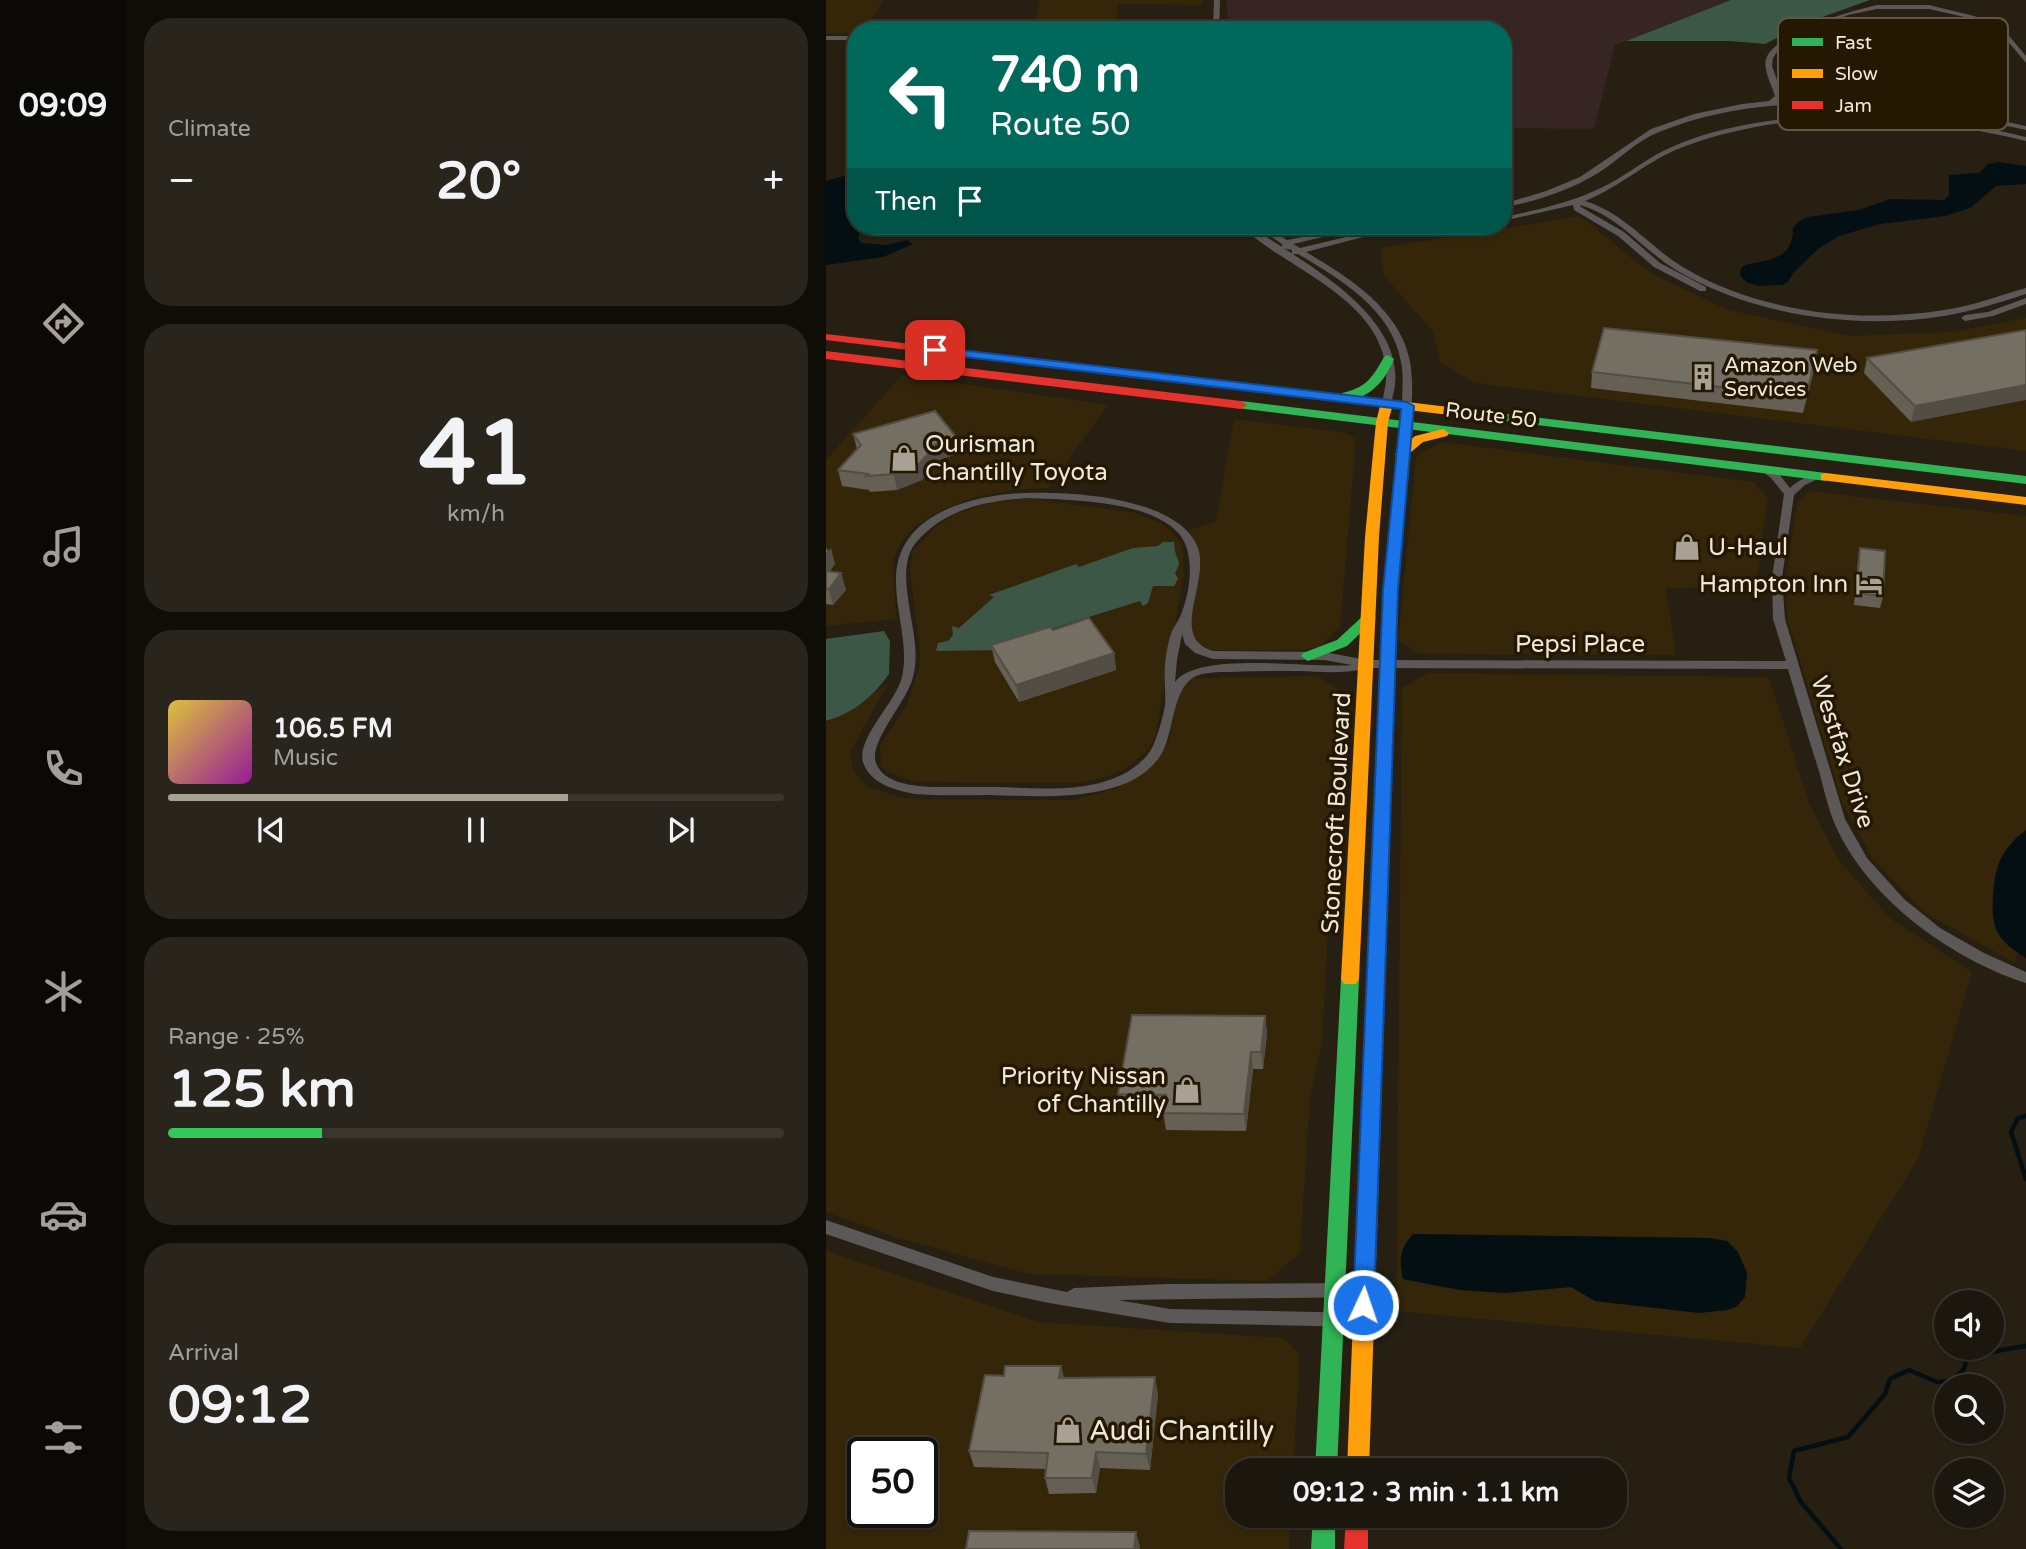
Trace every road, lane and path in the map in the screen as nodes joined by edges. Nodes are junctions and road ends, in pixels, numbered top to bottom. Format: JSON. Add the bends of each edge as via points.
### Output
{"nodes":[{"id":1,"x":1217,"y":0,"type":"edge"},
{"id":2,"x":1838,"y":18,"type":"edge"},
{"id":3,"x":1976,"y":18,"type":"edge"},
{"id":4,"x":1216,"y":21,"type":"edge"},
{"id":5,"x":826,"y":38,"type":"edge"},
{"id":6,"x":847,"y":38,"type":"edge"},
{"id":7,"x":2008,"y":38,"type":"edge"},
{"id":8,"x":1778,"y":49,"type":"edge"},
{"id":9,"x":2026,"y":61,"type":"edge"},
{"id":10,"x":1777,"y":82,"type":"joint"},
{"id":11,"x":1778,"y":90,"type":"edge"},
{"id":12,"x":1778,"y":98,"type":"edge"},
{"id":13,"x":1778,"y":104,"type":"edge"},
{"id":14,"x":1768,"y":105,"type":"junction"},
{"id":15,"x":1778,"y":122,"type":"edge"},
{"id":16,"x":2008,"y":125,"type":"edge"},
{"id":17,"x":2026,"y":128,"type":"edge"},
{"id":18,"x":1987,"y":130,"type":"edge"},
{"id":19,"x":2026,"y":139,"type":"edge"},
{"id":20,"x":1555,"y":191,"type":"junction"},
{"id":21,"x":1576,"y":201,"type":"junction"},
{"id":22,"x":1512,"y":203,"type":"edge"},
{"id":23,"x":1512,"y":217,"type":"edge"},
{"id":24,"x":1257,"y":235,"type":"edge"},
{"id":25,"x":1275,"y":235,"type":"edge"},
{"id":26,"x":1327,"y":235,"type":"edge"},
{"id":27,"x":1363,"y":235,"type":"edge"},
{"id":28,"x":1287,"y":243,"type":"junction"},
{"id":29,"x":1301,"y":251,"type":"junction"},
{"id":30,"x":1281,"y":252,"type":"junction"},
{"id":31,"x":2026,"y":291,"type":"edge"},
{"id":32,"x":2026,"y":302,"type":"edge"},
{"id":33,"x":826,"y":337,"type":"edge"},
{"id":34,"x":826,"y":355,"type":"edge"},
{"id":35,"x":1388,"y":359,"type":"junction"},
{"id":36,"x":1333,"y":397,"type":"junction"},
{"id":37,"x":1387,"y":403,"type":"junction"},
{"id":38,"x":1407,"y":406,"type":"junction"},
{"id":39,"x":1382,"y":422,"type":"junction"},
{"id":40,"x":1405,"y":425,"type":"junction"},
{"id":41,"x":1457,"y":432,"type":"junction"},
{"id":42,"x":1401,"y":454,"type":"junction"},
{"id":43,"x":1764,"y":469,"type":"junction"},
{"id":44,"x":1819,"y":476,"type":"junction"},
{"id":45,"x":2026,"y":480,"type":"edge"},
{"id":46,"x":1789,"y":494,"type":"junction"},
{"id":47,"x":2026,"y":501,"type":"edge"},
{"id":48,"x":1369,"y":618,"type":"junction"},
{"id":49,"x":1185,"y":620,"type":"junction"},
{"id":50,"x":1308,"y":656,"type":"junction"},
{"id":51,"x":1367,"y":664,"type":"junction"},
{"id":52,"x":1388,"y":664,"type":"junction"},
{"id":53,"x":1792,"y":665,"type":"junction"},
{"id":54,"x":1171,"y":708,"type":"junction"},
{"id":55,"x":2026,"y":978,"type":"edge"},
{"id":56,"x":826,"y":1227,"type":"edge"},
{"id":57,"x":1335,"y":1290,"type":"junction"},
{"id":58,"x":1364,"y":1290,"type":"junction"},
{"id":59,"x":1049,"y":1296,"type":"junction"},
{"id":60,"x":1333,"y":1320,"type":"junction"},
{"id":61,"x":1363,"y":1320,"type":"junction"},
{"id":62,"x":1327,"y":1458,"type":"edge"},
{"id":63,"x":1359,"y":1458,"type":"edge"},
{"id":64,"x":1324,"y":1528,"type":"edge"},
{"id":65,"x":1357,"y":1528,"type":"edge"},
{"id":66,"x":1323,"y":1549,"type":"edge"},
{"id":67,"x":1356,"y":1549,"type":"edge"}],
"edges":[{"from":1,"to":4,"type":"street"},
{"from":2,"to":3,"type":"street","via":[[1884,6],[1929,7]]},
{"from":5,"to":6,"type":"street"},
{"from":7,"to":9,"type":"street"},
{"from":8,"to":10,"type":"street","via":[[1769,62]]},
{"from":10,"to":11,"type":"street"},
{"from":12,"to":14,"type":"street"},
{"from":13,"to":14,"type":"street"},
{"from":14,"to":20,"type":"street","via":[[1715,112],[1664,127],[1625,147],[1593,173]]},
{"from":15,"to":21,"type":"street","via":[[1679,146]]},
{"from":16,"to":17,"type":"street"},
{"from":18,"to":19,"type":"street"},
{"from":20,"to":21,"type":"street"},
{"from":20,"to":22,"type":"street"},
{"from":21,"to":23,"type":"street"},
{"from":21,"to":31,"type":"street","via":[[1618,220],[1667,260],[1700,279],[1733,293],[1798,309],[1856,317],[1924,315],[1975,308]]},
{"from":21,"to":32,"type":"street","via":[[1577,208],[1607,223],[1681,280],[1779,312],[1893,325],[1990,314]]},
{"from":24,"to":30,"type":"street","name":"Stonecroft Boulevard"},
{"from":25,"to":28,"type":"street","name":"Stonecroft Boulevard"},
{"from":26,"to":28,"type":"street"},
{"from":27,"to":29,"type":"street"},
{"from":28,"to":29,"type":"street","name":"Stonecroft Boulevard"},
{"from":28,"to":30,"type":"street"},
{"from":29,"to":30,"type":"street"},
{"from":29,"to":38,"type":"street","name":"Stonecroft Boulevard","via":[[1365,297],[1392,327],[1405,356]]},
{"from":30,"to":35,"type":"street","name":"Stonecroft Boulevard","via":[[1350,300],[1374,327]]},
{"from":33,"to":36,"type":"main road","name":"Route 50"},
{"from":34,"to":39,"type":"main road","name":"Route 50"},
{"from":35,"to":36,"type":"main road","via":[[1373,388]]},
{"from":35,"to":37,"type":"street","name":"Stonecroft Boulevard"},
{"from":36,"to":37,"type":"main road","name":"Route 50"},
{"from":37,"to":38,"type":"main road","name":"Route 50"},
{"from":37,"to":39,"type":"main road","name":"Stonecroft Boulevard"},
{"from":38,"to":40,"type":"main road","name":"Stonecroft Boulevard"},
{"from":38,"to":45,"type":"main road","name":"Route 50"},
{"from":39,"to":40,"type":"main road","name":"Route 50"},
{"from":39,"to":48,"type":"main road","name":"Stonecroft Boulevard"},
{"from":40,"to":41,"type":"main road","name":"Route 50"},
{"from":40,"to":42,"type":"main road","name":"Stonecroft Boulevard"},
{"from":41,"to":42,"type":"main road","via":[[1423,436]]},
{"from":41,"to":43,"type":"main road","name":"Route 50"},
{"from":42,"to":52,"type":"main road","name":"Stonecroft Boulevard"},
{"from":43,"to":44,"type":"main road","name":"Route 50"},
{"from":43,"to":46,"type":"street"},
{"from":44,"to":46,"type":"street"},
{"from":44,"to":47,"type":"main road","name":"Route 50"},
{"from":46,"to":53,"type":"street","name":"Westfax Drive","via":[[1776,594]]},
{"from":48,"to":50,"type":"main road","via":[[1346,643]]},
{"from":48,"to":51,"type":"main road","name":"Stonecroft Boulevard"},
{"from":49,"to":50,"type":"street","via":[[1189,642],[1199,651]]},
{"from":49,"to":54,"type":"street","via":[[1178,629],[1168,687]]},
{"from":49,"to":54,"type":"street","via":[[1193,547],[1180,529],[1154,513],[1114,503],[1026,493],[989,498],[953,510],[922,529],[905,548],[901,568],[908,678],[868,756],[875,773],[908,789],[1101,787],[1151,760],[1164,738]]},
{"from":50,"to":51,"type":"street"},
{"from":51,"to":52,"type":"street","name":"Pepsi Place"},
{"from":51,"to":54,"type":"street","via":[[1350,669],[1201,670],[1185,677]]},
{"from":51,"to":57,"type":"main road","name":"Stonecroft Boulevard"},
{"from":52,"to":53,"type":"street","name":"Pepsi Place"},
{"from":52,"to":58,"type":"main road","name":"Stonecroft Boulevard"},
{"from":53,"to":55,"type":"street","name":"Westfax Drive","via":[[1839,819],[1862,861],[1899,902],[1935,931]]},
{"from":56,"to":59,"type":"street","via":[[993,1284]]},
{"from":57,"to":58,"type":"street"},
{"from":57,"to":59,"type":"street"},
{"from":57,"to":60,"type":"main road","name":"Stonecroft Boulevard"},
{"from":58,"to":61,"type":"main road","name":"Stonecroft Boulevard"},
{"from":59,"to":60,"type":"street","via":[[1170,1316]]},
{"from":60,"to":61,"type":"street"},
{"from":60,"to":62,"type":"main road","name":"Stonecroft Boulevard"},
{"from":61,"to":63,"type":"main road","name":"Stonecroft Boulevard"},
{"from":64,"to":66,"type":"main road"},
{"from":65,"to":67,"type":"main road"}]}
